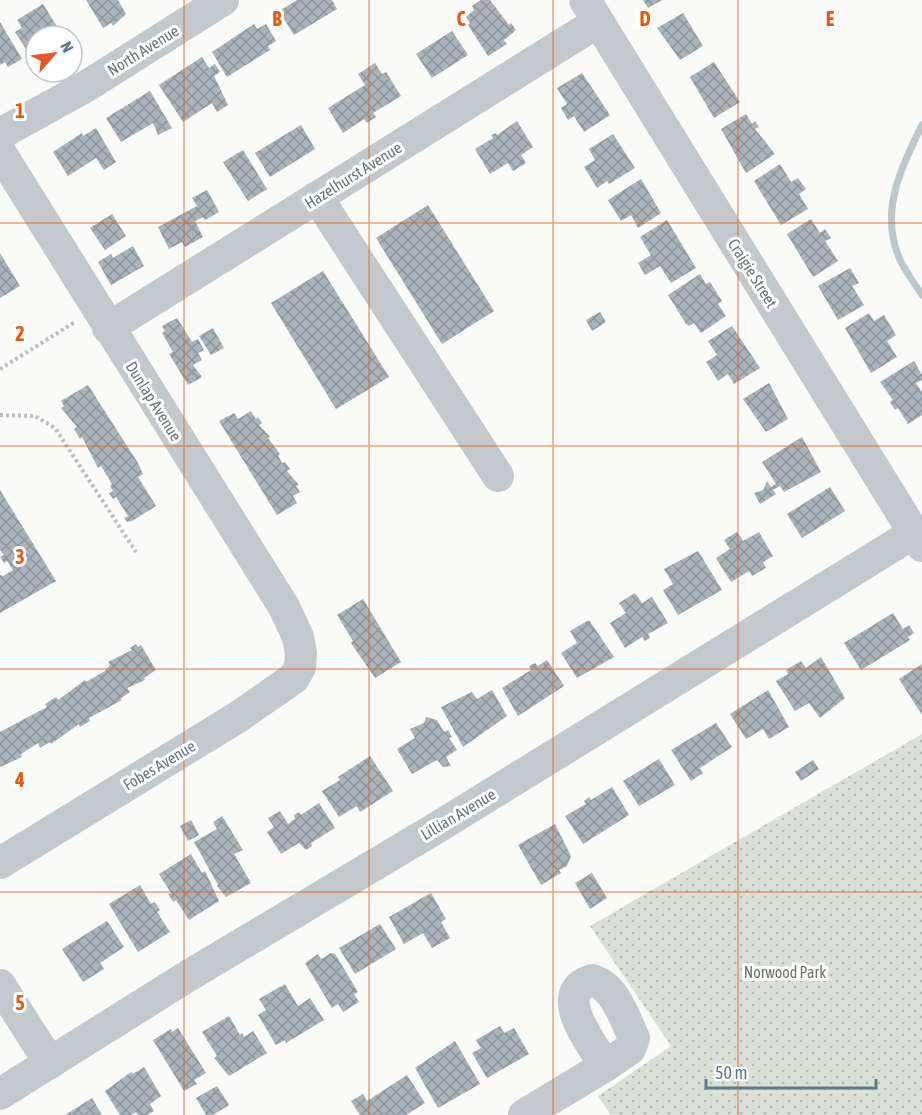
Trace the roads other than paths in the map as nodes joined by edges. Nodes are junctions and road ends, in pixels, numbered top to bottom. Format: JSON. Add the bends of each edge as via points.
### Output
{"nodes":[{"id":1,"x":223,"y":0,"type":"edge"},
{"id":2,"x":592,"y":11,"type":"edge"},
{"id":3,"x":0,"y":134,"type":"edge"},
{"id":4,"x":0,"y":152,"type":"edge"},
{"id":5,"x":318,"y":197,"type":"junction"},
{"id":6,"x":102,"y":318,"type":"junction"},
{"id":7,"x":498,"y":476,"type":"dead end"},
{"id":8,"x":918,"y":539,"type":"edge"},
{"id":9,"x":301,"y":653,"type":"joint"},
{"id":10,"x":0,"y":862,"type":"edge"},
{"id":11,"x":0,"y":985,"type":"edge"},
{"id":12,"x":50,"y":1063,"type":"junction"},
{"id":13,"x":605,"y":1066,"type":"dead end"},
{"id":14,"x":0,"y":1094,"type":"edge"},
{"id":15,"x":524,"y":1115,"type":"edge"}],
"edges":[{"from":1,"to":3,"type":"street","name":"North Avenue","via":[[85,87]]},
{"from":2,"to":5,"type":"street","name":"Hazelhurst Avenue"},
{"from":2,"to":8,"type":"street","name":"Craigie Street"},
{"from":4,"to":6,"type":"street","name":"Dunlap Avenue"},
{"from":5,"to":6,"type":"street","name":"Hazelhurst Avenue"},
{"from":5,"to":7,"type":"street"},
{"from":6,"to":9,"type":"street","name":"Dunlap Avenue","via":[[284,607]]},
{"from":8,"to":12,"type":"street","name":"Lillian Avenue"},
{"from":9,"to":10,"type":"street","name":"Fobes Avenue","via":[[294,678],[238,717]]},
{"from":11,"to":12,"type":"street"},
{"from":12,"to":14,"type":"street","name":"Lillian Avenue"},
{"from":13,"to":15,"type":"street"}]}
